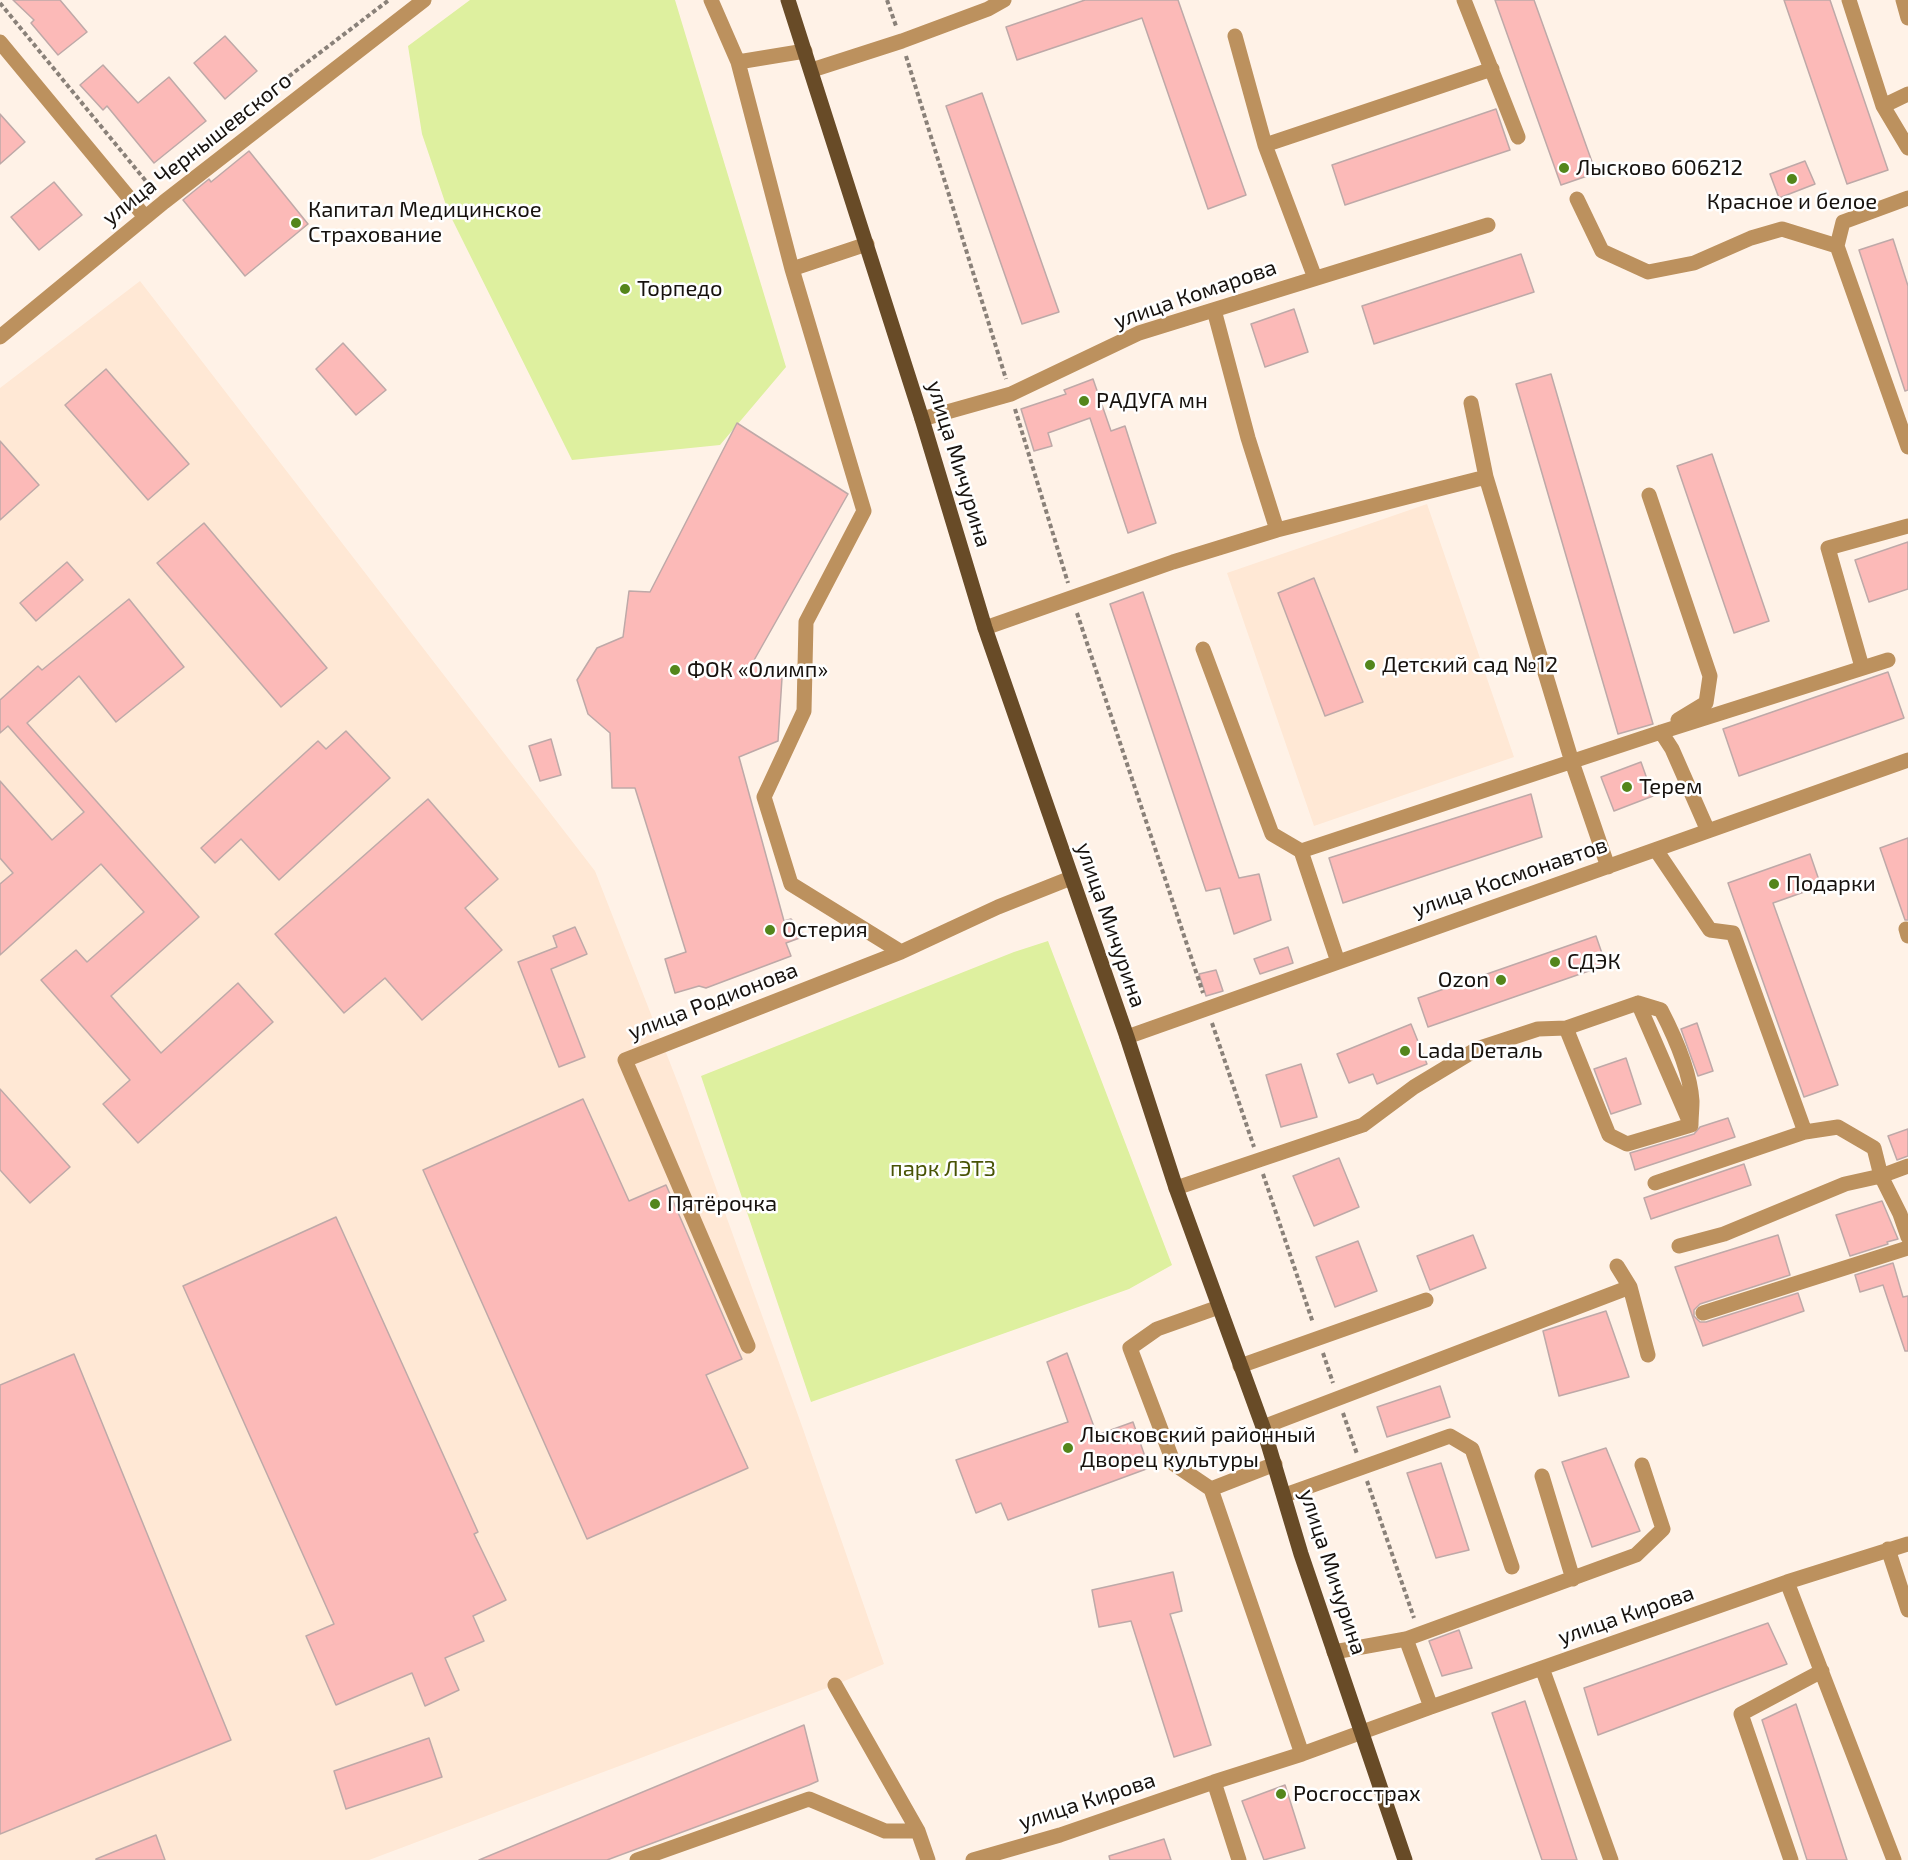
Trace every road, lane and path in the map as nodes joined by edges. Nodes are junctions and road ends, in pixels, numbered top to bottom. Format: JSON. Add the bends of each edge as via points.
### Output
{"nodes":[{"id":1,"x":424,"y":0,"type":"edge"},
{"id":2,"x":711,"y":0,"type":"edge"},
{"id":3,"x":788,"y":0,"type":"edge"},
{"id":4,"x":887,"y":0,"type":"edge"},
{"id":5,"x":1004,"y":0,"type":"edge"},
{"id":6,"x":1464,"y":0,"type":"edge"},
{"id":7,"x":1849,"y":0,"type":"edge"},
{"id":8,"x":1903,"y":0,"type":"edge"},
{"id":9,"x":0,"y":3,"type":"edge"},
{"id":10,"x":987,"y":4,"type":"edge"},
{"id":11,"x":1908,"y":18,"type":"edge"},
{"id":12,"x":1235,"y":36,"type":"dead end"},
{"id":13,"x":902,"y":41,"type":"junction"},
{"id":14,"x":0,"y":42,"type":"edge"},
{"id":15,"x":805,"y":51,"type":"junction"},
{"id":16,"x":738,"y":62,"type":"junction"},
{"id":17,"x":1492,"y":69,"type":"junction"},
{"id":18,"x":812,"y":70,"type":"junction"},
{"id":19,"x":1908,"y":94,"type":"edge"},
{"id":20,"x":1883,"y":106,"type":"junction"},
{"id":21,"x":1518,"y":136,"type":"dead end"},
{"id":22,"x":1265,"y":146,"type":"junction"},
{"id":23,"x":1908,"y":148,"type":"edge"},
{"id":24,"x":1908,"y":198,"type":"edge"},
{"id":25,"x":1577,"y":199,"type":"dead end"},
{"id":26,"x":164,"y":202,"type":"junction"},
{"id":27,"x":145,"y":218,"type":"junction"},
{"id":28,"x":1488,"y":225,"type":"dead end"},
{"id":29,"x":867,"y":244,"type":"junction"},
{"id":30,"x":1838,"y":246,"type":"junction"},
{"id":31,"x":792,"y":269,"type":"junction"},
{"id":32,"x":1316,"y":278,"type":"junction"},
{"id":33,"x":1214,"y":310,"type":"junction"},
{"id":34,"x":0,"y":337,"type":"edge"},
{"id":35,"x":1011,"y":394,"type":"junction"},
{"id":36,"x":1470,"y":403,"type":"dead end"},
{"id":37,"x":922,"y":419,"type":"junction"},
{"id":38,"x":1908,"y":447,"type":"edge"},
{"id":39,"x":1486,"y":477,"type":"junction"},
{"id":40,"x":1649,"y":495,"type":"dead end"},
{"id":41,"x":1908,"y":526,"type":"edge"},
{"id":42,"x":1277,"y":530,"type":"junction"},
{"id":43,"x":1072,"y":598,"type":"junction"},
{"id":44,"x":985,"y":628,"type":"junction"},
{"id":45,"x":1203,"y":649,"type":"dead end"},
{"id":46,"x":1888,"y":660,"type":"dead end"},
{"id":47,"x":1862,"y":667,"type":"junction"},
{"id":48,"x":1661,"y":732,"type":"junction"},
{"id":49,"x":1908,"y":760,"type":"edge"},
{"id":50,"x":1572,"y":762,"type":"junction"},
{"id":51,"x":1708,"y":831,"type":"junction"},
{"id":52,"x":1656,"y":849,"type":"junction"},
{"id":53,"x":1301,"y":851,"type":"junction"},
{"id":54,"x":1608,"y":867,"type":"junction"},
{"id":55,"x":1071,"y":878,"type":"junction"},
{"id":56,"x":901,"y":952,"type":"junction"},
{"id":57,"x":1338,"y":962,"type":"junction"},
{"id":58,"x":1208,"y":1008,"type":"junction"},
{"id":59,"x":1566,"y":1028,"type":"junction"},
{"id":60,"x":1127,"y":1037,"type":"junction"},
{"id":61,"x":1805,"y":1132,"type":"junction"},
{"id":62,"x":1259,"y":1161,"type":"junction"},
{"id":63,"x":1908,"y":1166,"type":"edge"},
{"id":64,"x":1881,"y":1176,"type":"junction"},
{"id":65,"x":1655,"y":1183,"type":"dead end"},
{"id":66,"x":1176,"y":1188,"type":"junction"},
{"id":67,"x":1904,"y":1213,"type":"edge"},
{"id":68,"x":1908,"y":1237,"type":"edge"},
{"id":69,"x":1679,"y":1246,"type":"dead end"},
{"id":70,"x":1908,"y":1248,"type":"edge"},
{"id":71,"x":1617,"y":1266,"type":"dead end"},
{"id":72,"x":1630,"y":1287,"type":"junction"},
{"id":73,"x":1426,"y":1300,"type":"dead end"},
{"id":74,"x":1219,"y":1307,"type":"junction"},
{"id":75,"x":1703,"y":1313,"type":"dead end"},
{"id":76,"x":1318,"y":1337,"type":"junction"},
{"id":77,"x":748,"y":1346,"type":"dead end"},
{"id":78,"x":1648,"y":1355,"type":"dead end"},
{"id":79,"x":1240,"y":1366,"type":"junction"},
{"id":80,"x":1338,"y":1397,"type":"junction"},
{"id":81,"x":1263,"y":1427,"type":"junction"},
{"id":82,"x":1275,"y":1464,"type":"junction"},
{"id":83,"x":1642,"y":1465,"type":"dead end"},
{"id":84,"x":1362,"y":1467,"type":"junction"},
{"id":85,"x":1542,"y":1476,"type":"dead end"},
{"id":86,"x":1211,"y":1489,"type":"junction"},
{"id":87,"x":1285,"y":1495,"type":"junction"},
{"id":88,"x":1908,"y":1544,"type":"edge"},
{"id":89,"x":1888,"y":1549,"type":"junction"},
{"id":90,"x":1512,"y":1567,"type":"dead end"},
{"id":91,"x":1573,"y":1579,"type":"junction"},
{"id":92,"x":1787,"y":1582,"type":"junction"},
{"id":93,"x":1908,"y":1610,"type":"edge"},
{"id":94,"x":1413,"y":1636,"type":"junction"},
{"id":95,"x":1334,"y":1652,"type":"junction"},
{"id":96,"x":1542,"y":1668,"type":"junction"},
{"id":97,"x":1822,"y":1671,"type":"junction"},
{"id":98,"x":835,"y":1685,"type":"dead end"},
{"id":99,"x":1431,"y":1707,"type":"junction"},
{"id":100,"x":1360,"y":1733,"type":"junction"},
{"id":101,"x":1302,"y":1754,"type":"junction"},
{"id":102,"x":1214,"y":1782,"type":"junction"},
{"id":103,"x":918,"y":1831,"type":"junction"},
{"id":104,"x":637,"y":1860,"type":"edge"},
{"id":105,"x":928,"y":1860,"type":"edge"},
{"id":106,"x":973,"y":1860,"type":"edge"},
{"id":107,"x":1239,"y":1860,"type":"edge"},
{"id":108,"x":1405,"y":1860,"type":"edge"},
{"id":109,"x":1611,"y":1860,"type":"edge"},
{"id":110,"x":1791,"y":1860,"type":"edge"},
{"id":111,"x":1894,"y":1860,"type":"edge"}],
"edges":[{"from":1,"to":26,"type":"street","name":"улица Чернышевского"},
{"from":2,"to":16,"type":"street"},
{"from":3,"to":15,"type":"main road","name":"улица Мичурина"},
{"from":4,"to":13,"type":"path"},
{"from":5,"to":10,"type":"street"},
{"from":6,"to":17,"type":"street"},
{"from":7,"to":20,"type":"street"},
{"from":8,"to":11,"type":"street"},
{"from":9,"to":26,"type":"path"},
{"from":10,"to":13,"type":"street"},
{"from":12,"to":22,"type":"street"},
{"from":13,"to":18,"type":"street"},
{"from":13,"to":35,"type":"path"},
{"from":14,"to":27,"type":"street"},
{"from":15,"to":16,"type":"street"},
{"from":15,"to":18,"type":"main road","name":"улица Мичурина"},
{"from":16,"to":31,"type":"street"},
{"from":17,"to":21,"type":"street"},
{"from":17,"to":22,"type":"street"},
{"from":18,"to":29,"type":"main road","name":"улица Мичурина"},
{"from":19,"to":20,"type":"street"},
{"from":20,"to":23,"type":"street"},
{"from":22,"to":32,"type":"street"},
{"from":24,"to":30,"type":"street","via":[[1843,222]]},
{"from":25,"to":30,"type":"street","via":[[1602,251],[1648,272],[1694,263],[1782,229]]},
{"from":26,"to":27,"type":"street","name":"улица Чернышевского"},
{"from":27,"to":34,"type":"street","name":"улица Чернышевского"},
{"from":28,"to":32,"type":"street","name":"улица Комарова"},
{"from":29,"to":31,"type":"street"},
{"from":29,"to":37,"type":"main road","name":"улица Мичурина"},
{"from":30,"to":38,"type":"street"},
{"from":31,"to":56,"type":"street","via":[[864,511],[806,622],[804,711],[764,797],[791,884]]},
{"from":32,"to":33,"type":"street","name":"улица Комарова"},
{"from":33,"to":35,"type":"street","name":"улица Комарова","via":[[1139,333]]},
{"from":33,"to":42,"type":"street"},
{"from":35,"to":37,"type":"street","name":"улица Комарова"},
{"from":35,"to":43,"type":"path"},
{"from":36,"to":39,"type":"street"},
{"from":37,"to":44,"type":"main road","name":"улица Мичурина"},
{"from":39,"to":42,"type":"street"},
{"from":39,"to":50,"type":"street"},
{"from":40,"to":48,"type":"street","via":[[1710,676],[1706,703]]},
{"from":41,"to":47,"type":"street","via":[[1828,548]]},
{"from":42,"to":43,"type":"street"},
{"from":43,"to":44,"type":"street"},
{"from":43,"to":58,"type":"path"},
{"from":44,"to":55,"type":"main road","name":"улица Мичурина"},
{"from":45,"to":53,"type":"street","via":[[1272,834]]},
{"from":46,"to":47,"type":"street"},
{"from":47,"to":48,"type":"street"},
{"from":48,"to":50,"type":"street"},
{"from":48,"to":51,"type":"street"},
{"from":49,"to":51,"type":"street","name":"улица Космонавтов"},
{"from":50,"to":53,"type":"street"},
{"from":50,"to":54,"type":"street"},
{"from":51,"to":52,"type":"street","name":"улица Космонавтов"},
{"from":52,"to":54,"type":"street","name":"улица Космонавтов"},
{"from":52,"to":61,"type":"street","via":[[1710,930],[1733,933]]},
{"from":53,"to":57,"type":"street"},
{"from":54,"to":57,"type":"street","name":"улица Космонавтов"},
{"from":55,"to":56,"type":"street","name":"улица Родионова"},
{"from":55,"to":60,"type":"main road","name":"улица Мичурина"},
{"from":56,"to":77,"type":"street","name":"улица Родионова","via":[[625,1060]]},
{"from":57,"to":58,"type":"street","name":"улица Космонавтов"},
{"from":58,"to":60,"type":"street","name":"улица Космонавтов"},
{"from":58,"to":62,"type":"path"},
{"from":59,"to":59,"type":"street","via":[[1638,1003],[1661,1010],[1685,1068],[1692,1100],[1691,1125],[1627,1144],[1609,1135]]},
{"from":59,"to":62,"type":"street","via":[[1538,1029],[1477,1049],[1414,1087],[1363,1125]]},
{"from":60,"to":66,"type":"main road","name":"улица Мичурина"},
{"from":61,"to":64,"type":"street","via":[[1838,1127],[1874,1148]]},
{"from":61,"to":65,"type":"street"},
{"from":62,"to":66,"type":"street"},
{"from":62,"to":76,"type":"path"},
{"from":63,"to":64,"type":"street"},
{"from":64,"to":67,"type":"street"},
{"from":64,"to":69,"type":"street","via":[[1845,1184],[1725,1234]]},
{"from":66,"to":74,"type":"main road","name":"улица Мичурина"},
{"from":67,"to":68,"type":"street"},
{"from":70,"to":75,"type":"street"},
{"from":71,"to":72,"type":"street"},
{"from":72,"to":78,"type":"street"},
{"from":72,"to":80,"type":"street"},
{"from":73,"to":76,"type":"street"},
{"from":74,"to":79,"type":"main road","name":"улица Мичурина"},
{"from":74,"to":86,"type":"street","via":[[1157,1329],[1130,1348],[1174,1464]]},
{"from":76,"to":79,"type":"street"},
{"from":76,"to":80,"type":"path"},
{"from":79,"to":81,"type":"main road","name":"улица Мичурина"},
{"from":80,"to":81,"type":"street"},
{"from":80,"to":84,"type":"path"},
{"from":81,"to":82,"type":"main road","name":"улица Мичурина"},
{"from":82,"to":86,"type":"street"},
{"from":82,"to":87,"type":"main road","name":"улица Мичурина"},
{"from":83,"to":91,"type":"street","via":[[1664,1528],[1636,1555]]},
{"from":84,"to":87,"type":"street"},
{"from":84,"to":90,"type":"street","via":[[1450,1436],[1472,1449]]},
{"from":84,"to":94,"type":"path"},
{"from":85,"to":91,"type":"street"},
{"from":86,"to":101,"type":"street"},
{"from":87,"to":95,"type":"main road","name":"улица Мичурина"},
{"from":88,"to":89,"type":"street","name":"улица Кирова"},
{"from":89,"to":92,"type":"street","name":"улица Кирова"},
{"from":89,"to":93,"type":"street"},
{"from":91,"to":94,"type":"street"},
{"from":92,"to":96,"type":"street","name":"улица Кирова"},
{"from":92,"to":97,"type":"street"},
{"from":94,"to":95,"type":"street"},
{"from":94,"to":99,"type":"street"},
{"from":95,"to":100,"type":"main road","name":"улица Мичурина"},
{"from":96,"to":99,"type":"street","name":"улица Кирова"},
{"from":96,"to":109,"type":"street"},
{"from":97,"to":110,"type":"street","via":[[1741,1714]]},
{"from":97,"to":111,"type":"street"},
{"from":98,"to":103,"type":"street"},
{"from":99,"to":100,"type":"street","name":"улица Кирова"},
{"from":100,"to":101,"type":"street","name":"улица Кирова"},
{"from":100,"to":108,"type":"main road","name":"улица Мичурина"},
{"from":101,"to":102,"type":"street","name":"улица Кирова"},
{"from":102,"to":106,"type":"street","name":"улица Кирова","via":[[1060,1835]]},
{"from":102,"to":107,"type":"street"},
{"from":103,"to":104,"type":"street","via":[[885,1831],[809,1799]]},
{"from":103,"to":105,"type":"street"}]}
